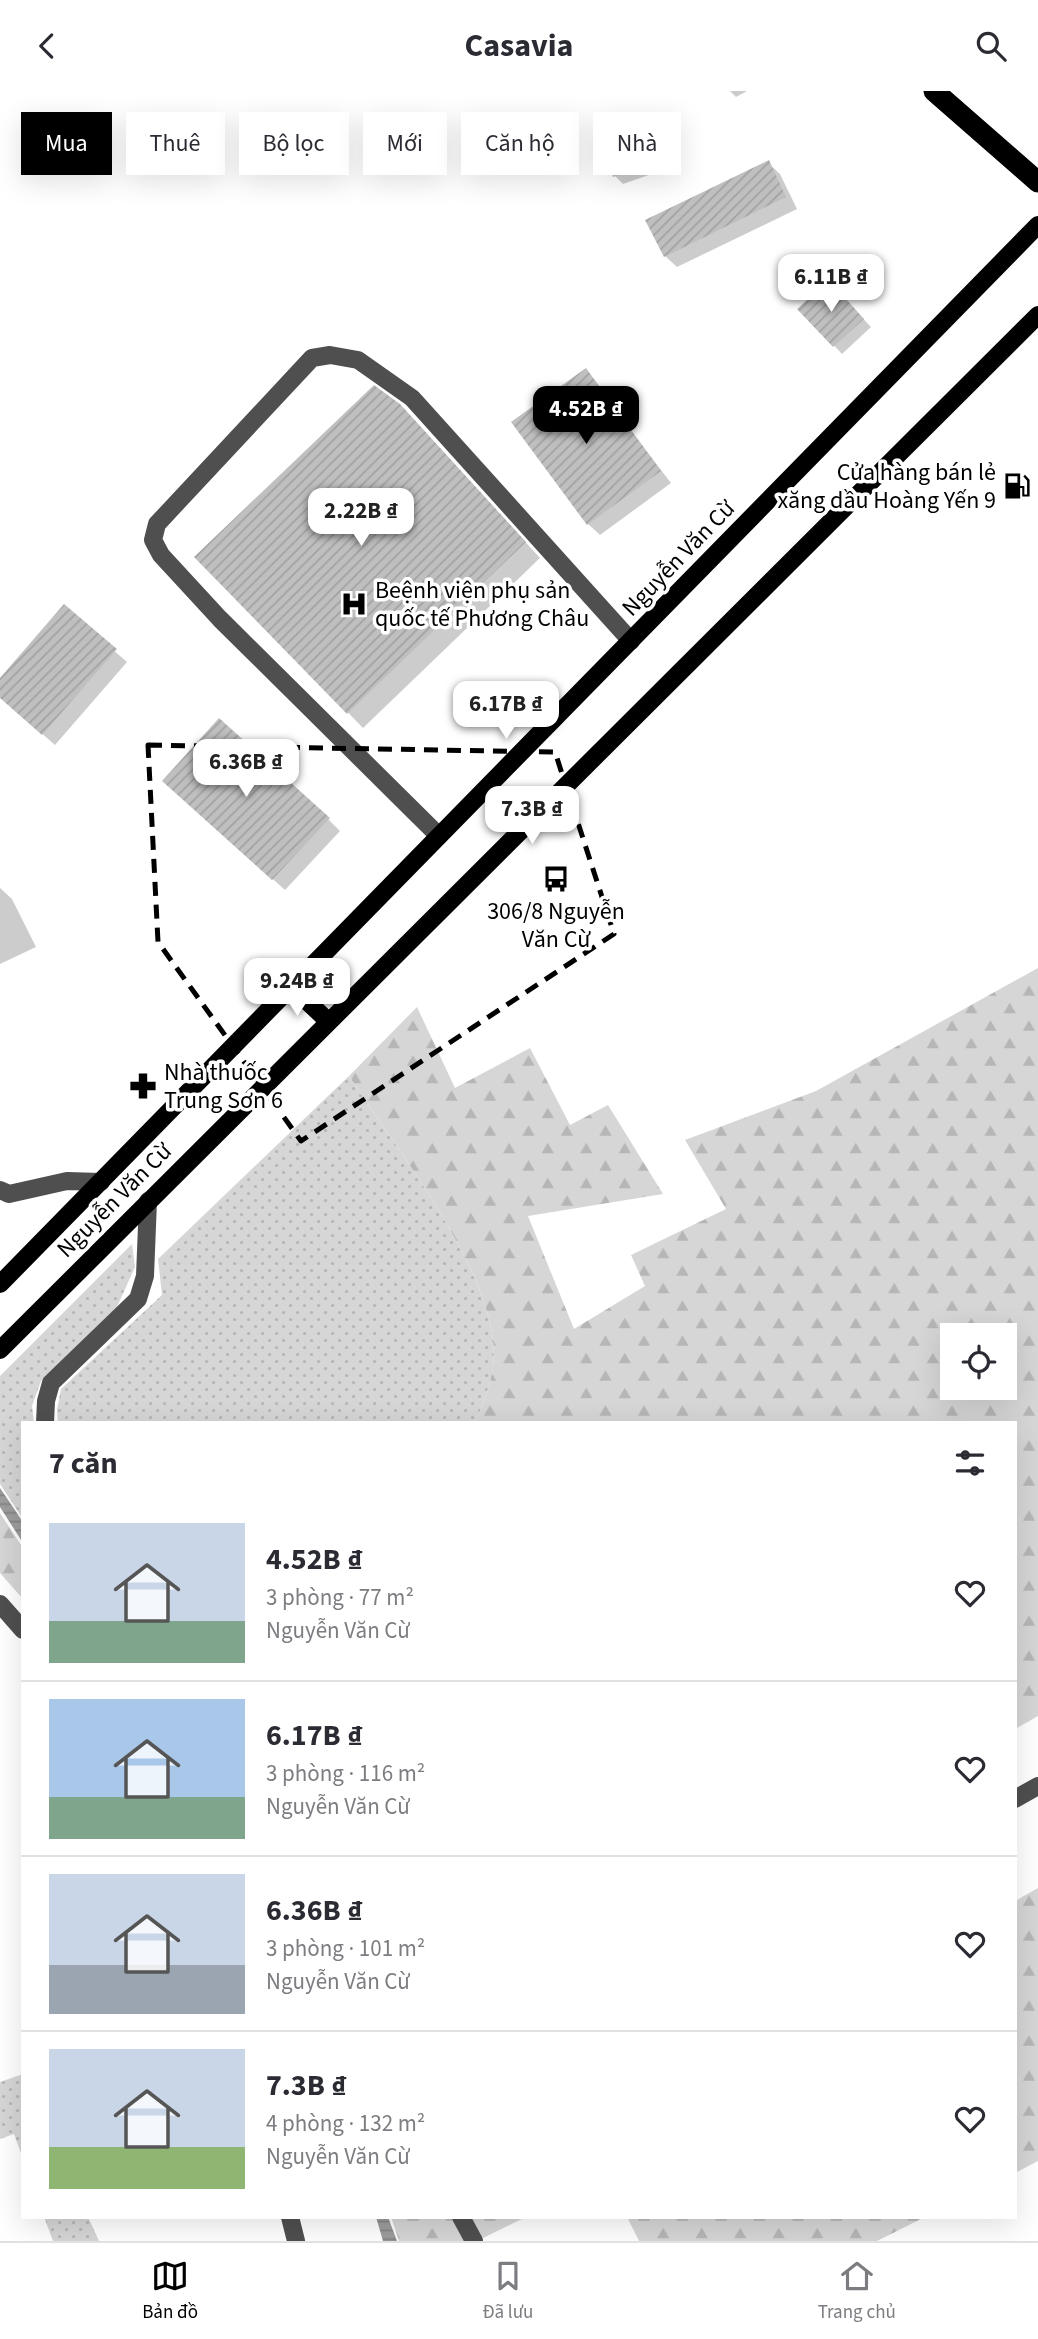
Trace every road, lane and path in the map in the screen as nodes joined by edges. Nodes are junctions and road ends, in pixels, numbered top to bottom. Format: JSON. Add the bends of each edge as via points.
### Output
{"nodes":[{"id":1,"x":934,"y":91,"type":"edge"},
{"id":2,"x":1038,"y":182,"type":"edge"},
{"id":3,"x":1038,"y":225,"type":"edge"},
{"id":4,"x":1038,"y":315,"type":"edge"},
{"id":5,"x":631,"y":641,"type":"junction"},
{"id":6,"x":439,"y":836,"type":"junction"},
{"id":7,"x":292,"y":987,"type":"junction"},
{"id":8,"x":328,"y":1021,"type":"junction"},
{"id":9,"x":101,"y":1182,"type":"junction"},
{"id":10,"x":0,"y":1190,"type":"edge"},
{"id":11,"x":148,"y":1201,"type":"junction"},
{"id":12,"x":0,"y":1284,"type":"edge"},
{"id":13,"x":0,"y":1350,"type":"edge"},
{"id":14,"x":45,"y":1421,"type":"edge"},
{"id":15,"x":0,"y":1604,"type":"edge"},
{"id":16,"x":21,"y":1628,"type":"edge"},
{"id":17,"x":1038,"y":1786,"type":"edge"},
{"id":18,"x":1017,"y":1797,"type":"edge"},
{"id":19,"x":290,"y":2219,"type":"edge"},
{"id":20,"x":462,"y":2219,"type":"edge"},
{"id":21,"x":296,"y":2241,"type":"edge"},
{"id":22,"x":474,"y":2241,"type":"edge"}],
"edges":[{"from":1,"to":2,"type":"highway"},
{"from":3,"to":5,"type":"main road","name":"Nguyễn Văn Cừ"},
{"from":4,"to":8,"type":"main road","name":"Nguyễn Văn Cừ"},
{"from":5,"to":6,"type":"main road","name":"Nguyễn Văn Cừ"},
{"from":5,"to":6,"type":"street","via":[[412,398],[358,360],[330,355],[312,358],[157,524],[153,540],[161,555],[220,619]]},
{"from":6,"to":7,"type":"main road","name":"Nguyễn Văn Cừ"},
{"from":7,"to":8,"type":"main road"},
{"from":7,"to":9,"type":"main road","name":"Nguyễn Văn Cừ"},
{"from":8,"to":11,"type":"main road","name":"Nguyễn Văn Cừ"},
{"from":9,"to":10,"type":"street","via":[[57,1183],[9,1194]]},
{"from":9,"to":12,"type":"main road","name":"Nguyễn Văn Cừ"},
{"from":11,"to":13,"type":"main road","name":"Nguyễn Văn Cừ"},
{"from":11,"to":14,"type":"street","via":[[145,1276],[138,1299],[51,1383]]},
{"from":15,"to":16,"type":"street"},
{"from":17,"to":18,"type":"street"},
{"from":19,"to":21,"type":"street"},
{"from":20,"to":22,"type":"street"}]}
